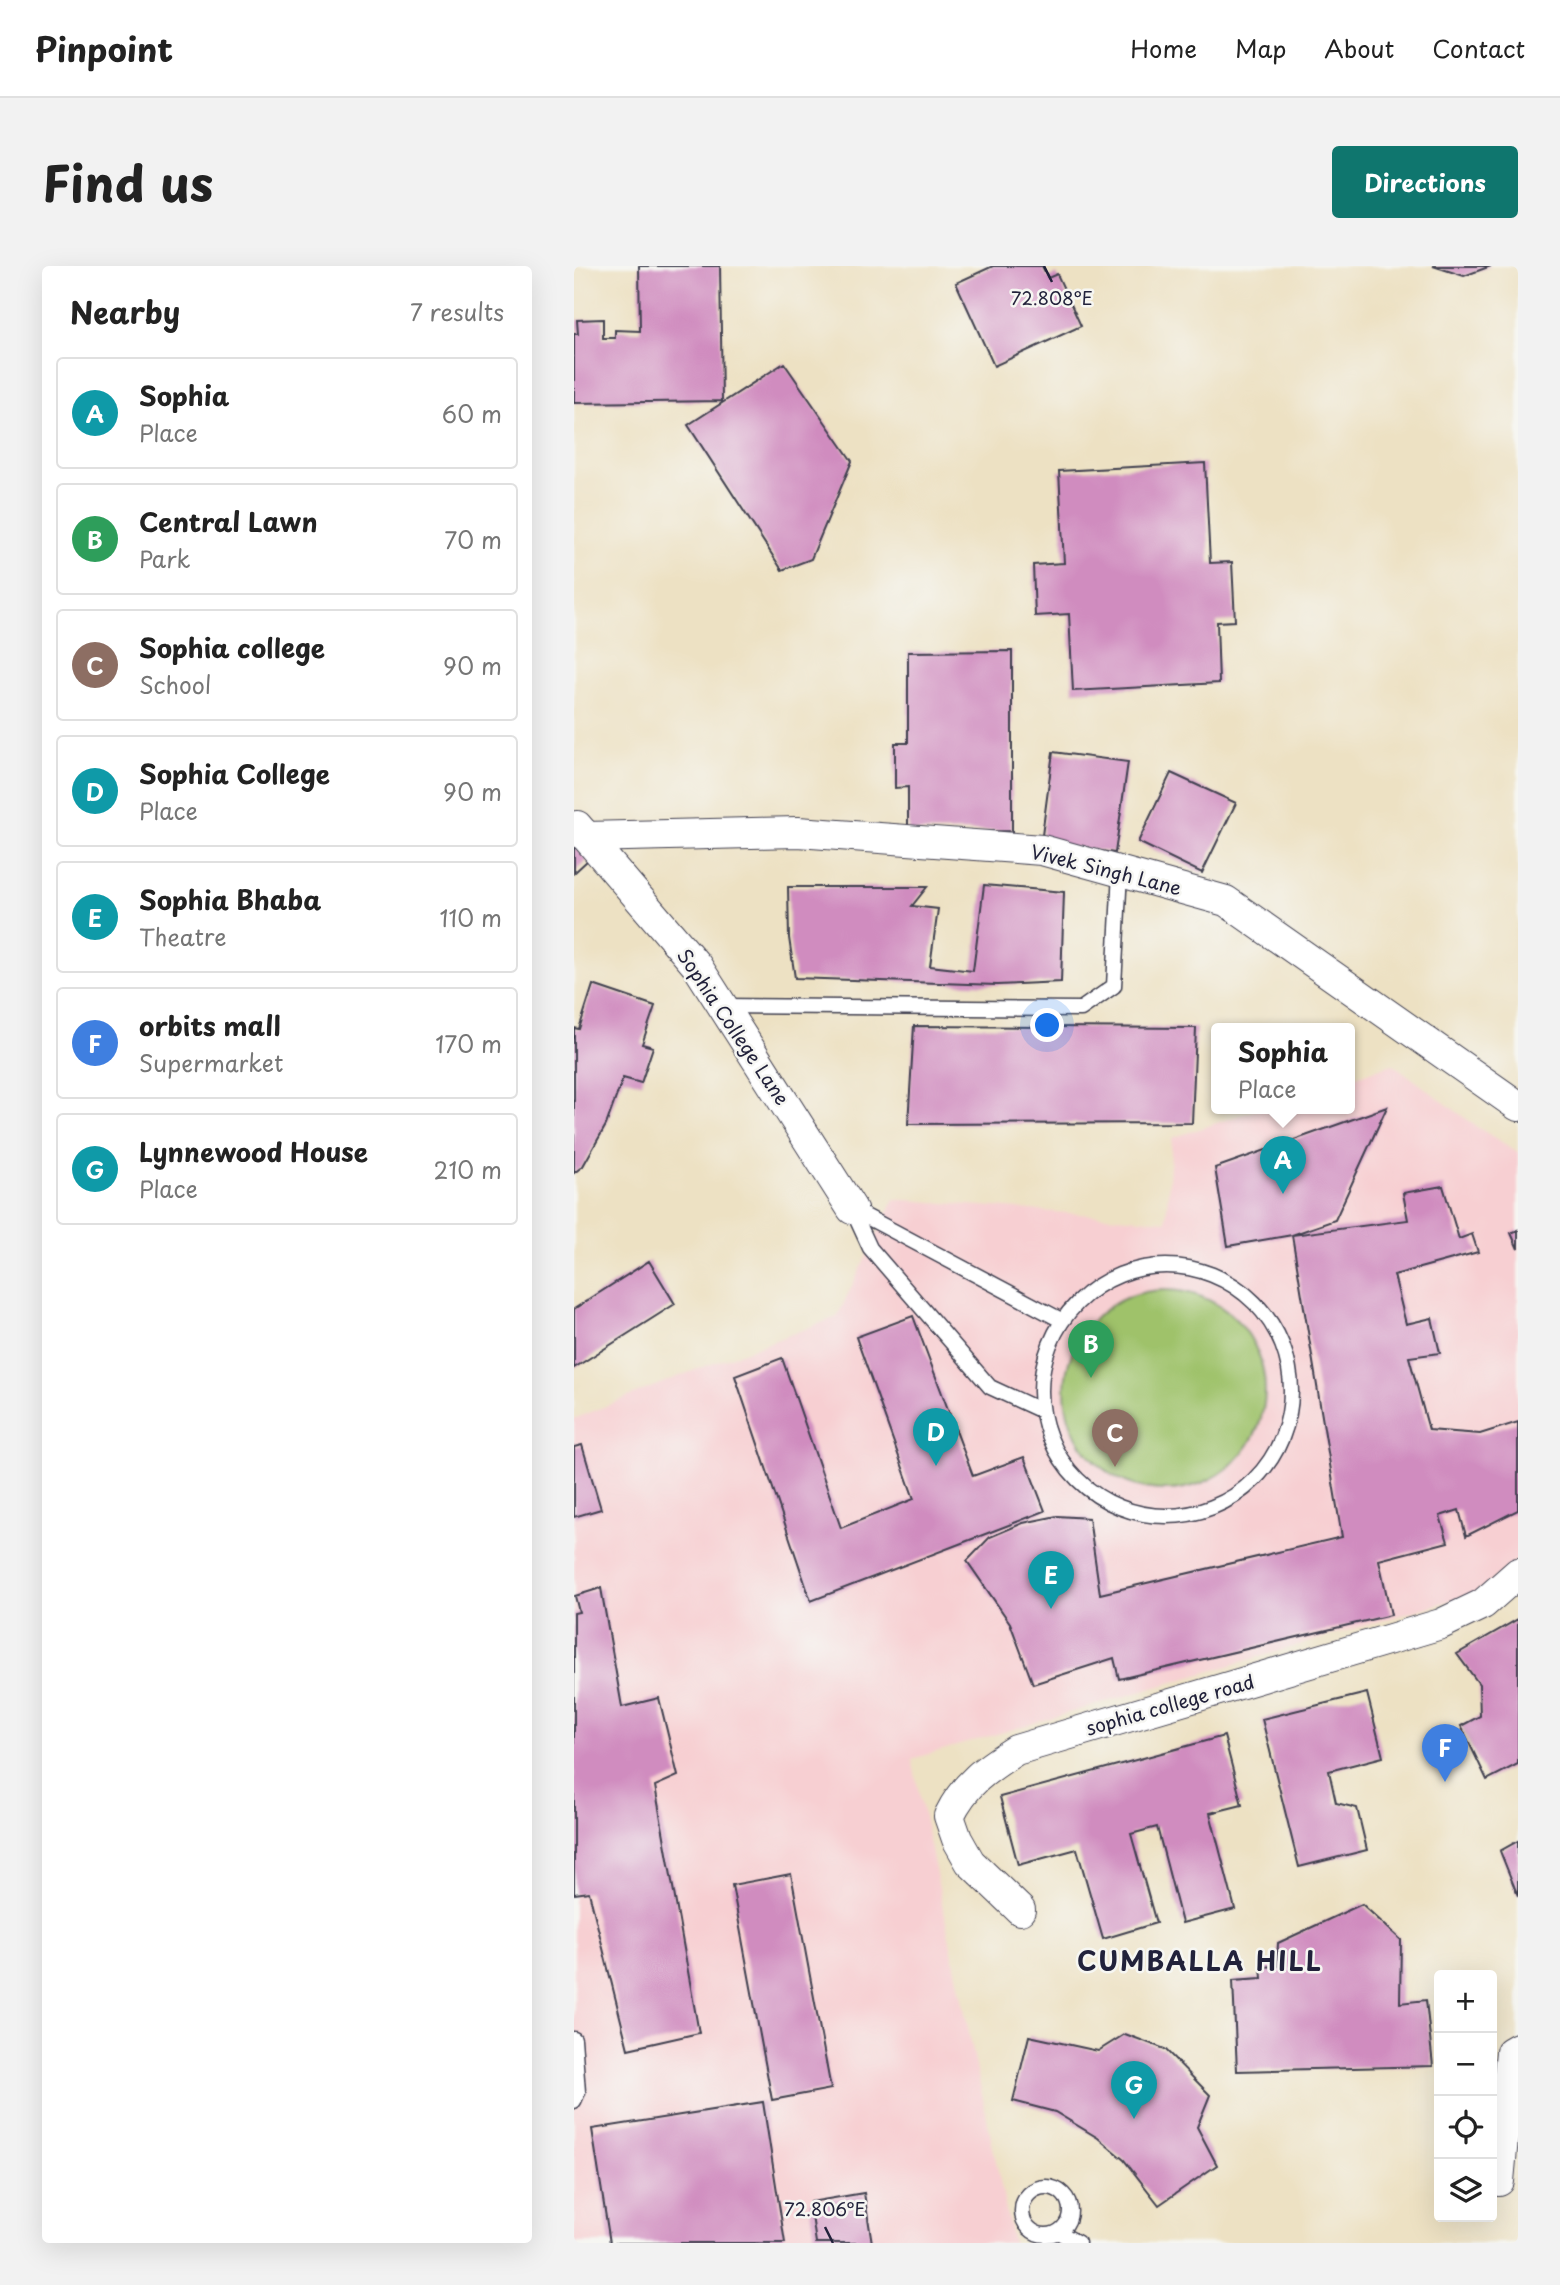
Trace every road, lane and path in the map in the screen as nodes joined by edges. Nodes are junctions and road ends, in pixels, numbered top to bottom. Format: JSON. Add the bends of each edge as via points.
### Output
{"nodes":[{"id":1,"x":580,"y":829,"type":"edge"},
{"id":2,"x":1121,"y":872,"type":"junction"},
{"id":3,"x":722,"y":1006,"type":"junction"},
{"id":4,"x":1518,"y":1106,"type":"edge"},
{"id":5,"x":852,"y":1209,"type":"junction"},
{"id":6,"x":1061,"y":1320,"type":"junction"},
{"id":7,"x":1042,"y":1411,"type":"junction"},
{"id":8,"x":1518,"y":1573,"type":"edge"},
{"id":9,"x":1020,"y":1910,"type":"dead end"},
{"id":10,"x":574,"y":2039,"type":"edge"},
{"id":11,"x":1518,"y":2048,"type":"edge"},
{"id":12,"x":574,"y":2101,"type":"edge"},
{"id":13,"x":1499,"y":2181,"type":"dead end"},
{"id":14,"x":1058,"y":2232,"type":"dead end"},
{"id":15,"x":1078,"y":2243,"type":"edge"}],
"edges":[{"from":1,"to":2,"type":"street","name":"Vivek Singh Lane","via":[[798,832],[1042,850]]},
{"from":1,"to":3,"type":"street","name":"Sophia College Lane","via":[[697,966]]},
{"from":2,"to":3,"type":"lane","via":[[1114,986],[1081,1009]]},
{"from":2,"to":4,"type":"street","name":"Vivek Singh Lane","via":[[1226,901]]},
{"from":3,"to":5,"type":"street","name":"Sophia College Lane"},
{"from":5,"to":6,"type":"lane"},
{"from":5,"to":7,"type":"lane","via":[[870,1248],[990,1387]]},
{"from":6,"to":7,"type":"lane","via":[[1046,1354]]},
{"from":6,"to":7,"type":"lane","via":[[1084,1296],[1119,1274],[1160,1265],[1201,1270],[1239,1288],[1269,1317],[1287,1354],[1293,1395],[1284,1436],[1262,1472],[1231,1499],[1192,1514],[1150,1516],[1111,1504],[1085,1487],[1064,1465],[1049,1438]]},
{"from":8,"to":9,"type":"street","name":"sophia college road","via":[[1483,1604],[1441,1624],[1016,1750],[981,1772],[958,1797],[949,1816],[970,1863]]},
{"from":10,"to":12,"type":"lane","via":[[578,2092]]},
{"from":11,"to":13,"type":"street","via":[[1511,2052]]},
{"from":14,"to":15,"type":"lane"}]}
